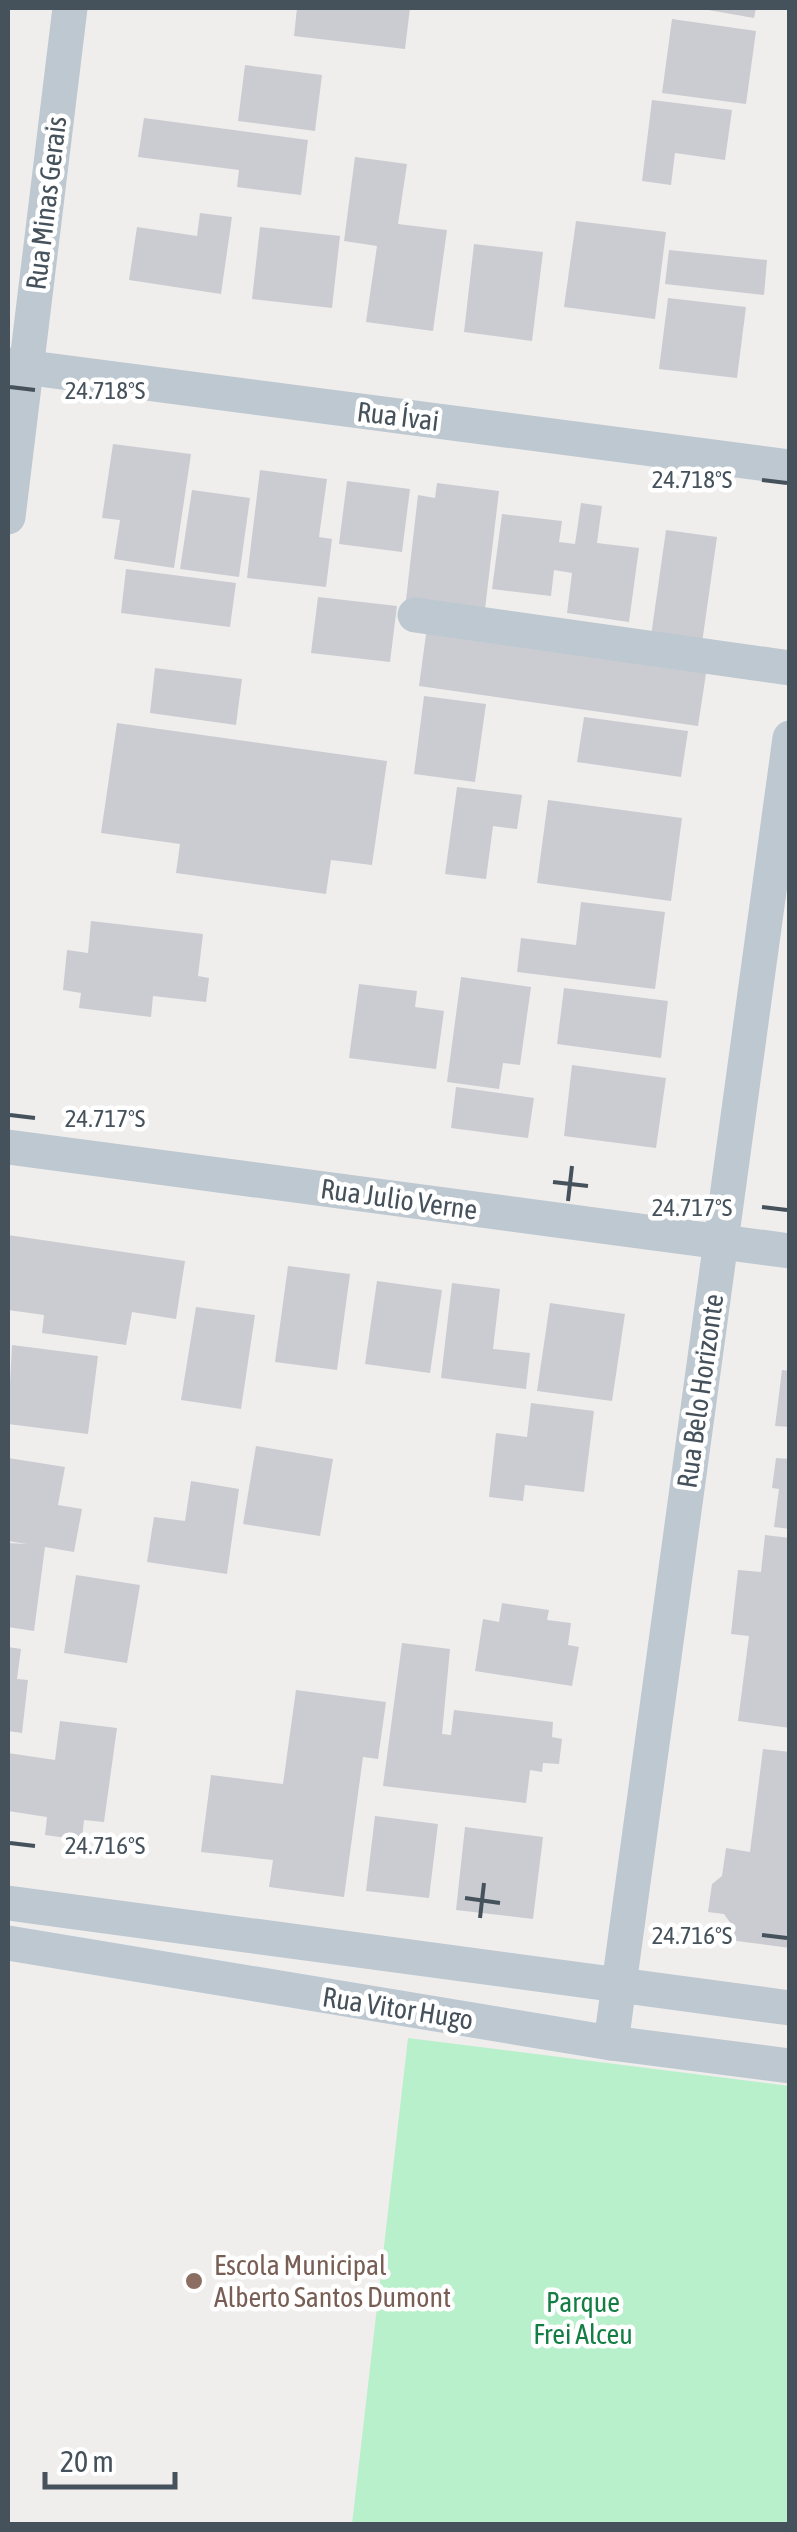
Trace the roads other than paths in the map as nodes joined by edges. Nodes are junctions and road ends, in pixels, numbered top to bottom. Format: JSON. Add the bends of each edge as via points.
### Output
{"nodes":[{"id":1,"x":70,"y":8,"type":"edge"},
{"id":2,"x":17,"y":366,"type":"edge"},
{"id":3,"x":790,"y":467,"type":"edge"},
{"id":4,"x":8,"y":517,"type":"edge"},
{"id":5,"x":415,"y":615,"type":"dead end"},
{"id":6,"x":790,"y":668,"type":"edge"},
{"id":7,"x":790,"y":738,"type":"edge"},
{"id":8,"x":8,"y":1147,"type":"edge"},
{"id":9,"x":720,"y":1242,"type":"junction"},
{"id":10,"x":790,"y":1252,"type":"edge"},
{"id":11,"x":8,"y":1903,"type":"edge"},
{"id":12,"x":8,"y":1942,"type":"edge"},
{"id":13,"x":618,"y":1986,"type":"junction"},
{"id":14,"x":790,"y":2008,"type":"edge"},
{"id":15,"x":611,"y":2043,"type":"junction"},
{"id":16,"x":790,"y":2066,"type":"edge"}],
"edges":[{"from":1,"to":2,"type":"street","name":"Rua Minas Gerais"},
{"from":2,"to":3,"type":"street","name":"Rua Ívai"},
{"from":2,"to":4,"type":"street","name":"Rua Minas Gerais"},
{"from":5,"to":6,"type":"street"},
{"from":7,"to":9,"type":"street","name":"Rua Belo Horizonte"},
{"from":8,"to":9,"type":"street","name":"Rua Julio Verne"},
{"from":9,"to":10,"type":"street","name":"Rua Julio Verne"},
{"from":9,"to":13,"type":"street","name":"Rua Belo Horizonte"},
{"from":11,"to":13,"type":"street","name":"Rua Vitor Hugo"},
{"from":12,"to":15,"type":"street","name":"Rua Vitor Hugo"},
{"from":13,"to":14,"type":"street","name":"Rua Vitor Hugo"},
{"from":13,"to":15,"type":"street","name":"Rua Belo Horizonte"},
{"from":15,"to":16,"type":"street","name":"Rua Vitor Hugo"}]}
